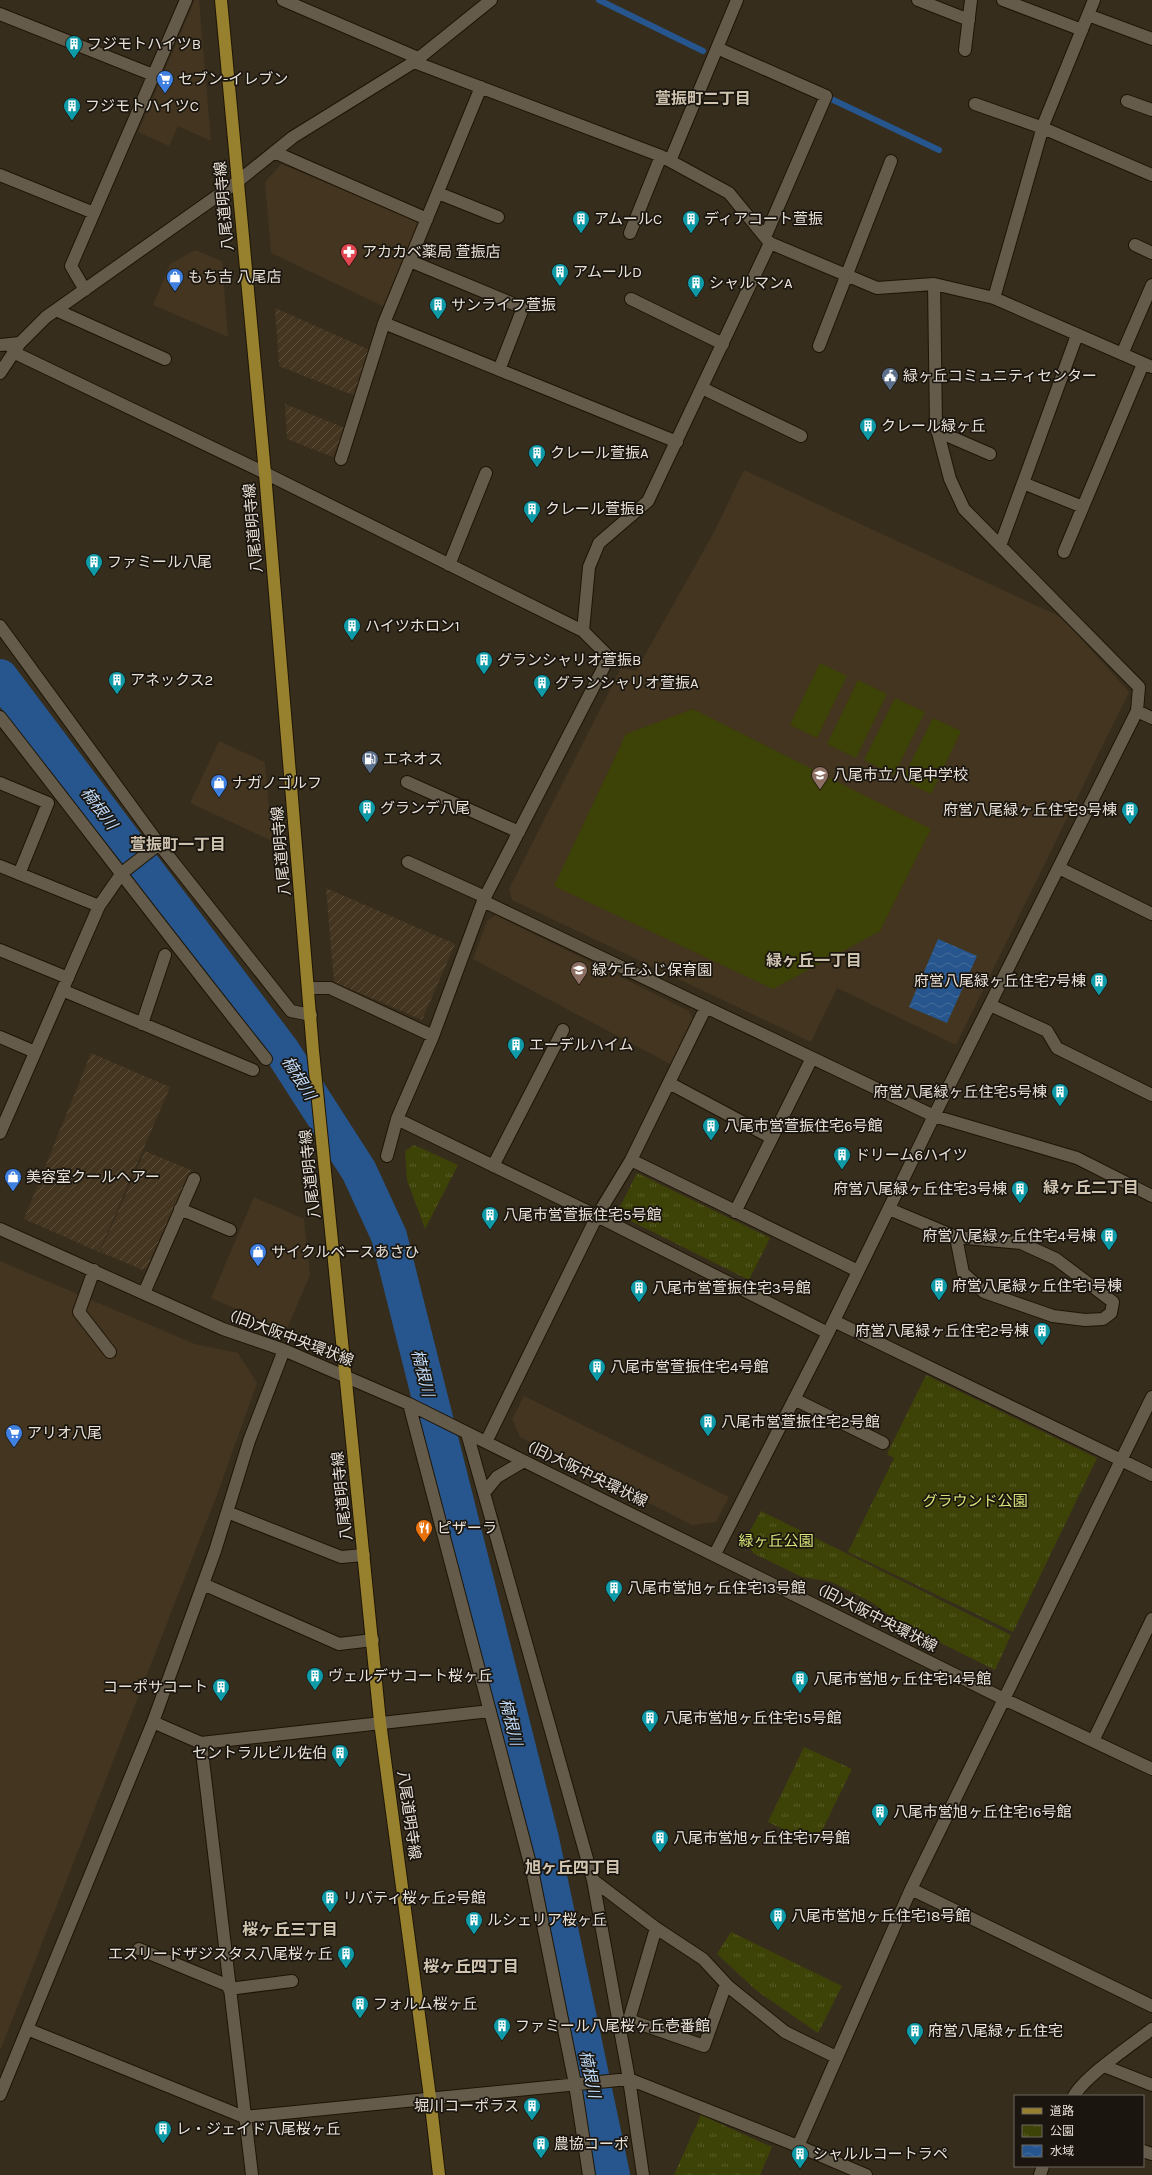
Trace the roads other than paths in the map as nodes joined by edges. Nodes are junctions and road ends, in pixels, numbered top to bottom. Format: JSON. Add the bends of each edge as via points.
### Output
{"nodes":[{"id":1,"x":186,"y":0,"type":"edge"},
{"id":2,"x":221,"y":0,"type":"edge"},
{"id":3,"x":283,"y":0,"type":"edge"},
{"id":4,"x":491,"y":0,"type":"edge"},
{"id":5,"x":737,"y":0,"type":"edge"},
{"id":6,"x":918,"y":0,"type":"edge"},
{"id":7,"x":971,"y":0,"type":"edge"},
{"id":8,"x":1003,"y":0,"type":"edge"},
{"id":9,"x":1094,"y":0,"type":"edge"},
{"id":10,"x":0,"y":14,"type":"edge"},
{"id":11,"x":1088,"y":15,"type":"junction"},
{"id":12,"x":969,"y":20,"type":"junction"},
{"id":13,"x":1082,"y":30,"type":"junction"},
{"id":14,"x":1152,"y":39,"type":"edge"},
{"id":15,"x":717,"y":48,"type":"junction"},
{"id":16,"x":965,"y":50,"type":"dead end"},
{"id":17,"x":416,"y":60,"type":"junction"},
{"id":18,"x":153,"y":75,"type":"junction"},
{"id":19,"x":481,"y":88,"type":"junction"},
{"id":20,"x":1127,"y":101,"type":"dead end"},
{"id":21,"x":975,"y":104,"type":"dead end"},
{"id":22,"x":1152,"y":110,"type":"edge"},
{"id":23,"x":1043,"y":128,"type":"junction"},
{"id":24,"x":274,"y":152,"type":"junction"},
{"id":25,"x":665,"y":159,"type":"junction"},
{"id":26,"x":891,"y":161,"type":"dead end"},
{"id":27,"x":0,"y":175,"type":"edge"},
{"id":28,"x":1152,"y":176,"type":"edge"},
{"id":29,"x":238,"y":182,"type":"junction"},
{"id":30,"x":438,"y":192,"type":"junction"},
{"id":31,"x":94,"y":213,"type":"junction"},
{"id":32,"x":498,"y":217,"type":"dead end"},
{"id":33,"x":427,"y":219,"type":"junction"},
{"id":34,"x":630,"y":233,"type":"dead end"},
{"id":35,"x":768,"y":240,"type":"junction"},
{"id":36,"x":1135,"y":245,"type":"dead end"},
{"id":37,"x":1152,"y":253,"type":"edge"},
{"id":38,"x":410,"y":261,"type":"junction"},
{"id":39,"x":847,"y":276,"type":"junction"},
{"id":40,"x":934,"y":284,"type":"junction"},
{"id":41,"x":1152,"y":285,"type":"edge"},
{"id":42,"x":85,"y":290,"type":"junction"},
{"id":43,"x":994,"y":298,"type":"junction"},
{"id":44,"x":631,"y":299,"type":"dead end"},
{"id":45,"x":56,"y":310,"type":"junction"},
{"id":46,"x":384,"y":323,"type":"junction"},
{"id":47,"x":1077,"y":335,"type":"junction"},
{"id":48,"x":723,"y":344,"type":"junction"},
{"id":49,"x":0,"y":345,"type":"edge"},
{"id":50,"x":819,"y":346,"type":"dead end"},
{"id":51,"x":17,"y":347,"type":"junction"},
{"id":52,"x":1122,"y":354,"type":"junction"},
{"id":53,"x":165,"y":359,"type":"dead end"},
{"id":54,"x":1148,"y":366,"type":"edge"},
{"id":55,"x":499,"y":370,"type":"junction"},
{"id":56,"x":0,"y":373,"type":"edge"},
{"id":57,"x":702,"y":388,"type":"junction"},
{"id":58,"x":938,"y":431,"type":"junction"},
{"id":59,"x":801,"y":436,"type":"dead end"},
{"id":60,"x":677,"y":442,"type":"junction"},
{"id":61,"x":990,"y":454,"type":"dead end"},
{"id":62,"x":341,"y":459,"type":"dead end"},
{"id":63,"x":265,"y":473,"type":"junction"},
{"id":64,"x":486,"y":473,"type":"dead end"},
{"id":65,"x":1023,"y":483,"type":"junction"},
{"id":66,"x":1083,"y":507,"type":"junction"},
{"id":67,"x":1000,"y":546,"type":"junction"},
{"id":68,"x":1064,"y":552,"type":"dead end"},
{"id":69,"x":449,"y":565,"type":"junction"},
{"id":70,"x":0,"y":626,"type":"edge"},
{"id":71,"x":583,"y":632,"type":"junction"},
{"id":72,"x":1137,"y":711,"type":"junction"},
{"id":73,"x":0,"y":718,"type":"edge"},
{"id":74,"x":1152,"y":718,"type":"edge"},
{"id":75,"x":407,"y":782,"type":"dead end"},
{"id":76,"x":0,"y":783,"type":"edge"},
{"id":77,"x":519,"y":832,"type":"junction"},
{"id":78,"x":159,"y":844,"type":"junction"},
{"id":79,"x":408,"y":862,"type":"dead end"},
{"id":80,"x":0,"y":866,"type":"edge"},
{"id":81,"x":1059,"y":868,"type":"junction"},
{"id":82,"x":122,"y":873,"type":"junction"},
{"id":83,"x":19,"y":874,"type":"junction"},
{"id":84,"x":484,"y":899,"type":"junction"},
{"id":85,"x":99,"y":906,"type":"junction"},
{"id":86,"x":1152,"y":914,"type":"edge"},
{"id":87,"x":0,"y":950,"type":"edge"},
{"id":88,"x":165,"y":955,"type":"dead end"},
{"id":89,"x":68,"y":978,"type":"junction"},
{"id":90,"x":309,"y":988,"type":"junction"},
{"id":91,"x":62,"y":990,"type":"junction"},
{"id":92,"x":990,"y":1005,"type":"junction"},
{"id":93,"x":706,"y":1007,"type":"junction"},
{"id":94,"x":310,"y":1015,"type":"junction"},
{"id":95,"x":142,"y":1024,"type":"junction"},
{"id":96,"x":563,"y":1030,"type":"dead end"},
{"id":97,"x":433,"y":1036,"type":"junction"},
{"id":98,"x":0,"y":1037,"type":"edge"},
{"id":99,"x":35,"y":1052,"type":"junction"},
{"id":100,"x":812,"y":1058,"type":"junction"},
{"id":101,"x":266,"y":1059,"type":"dead end"},
{"id":102,"x":253,"y":1070,"type":"dead end"},
{"id":103,"x":669,"y":1083,"type":"junction"},
{"id":104,"x":1152,"y":1095,"type":"edge"},
{"id":105,"x":934,"y":1116,"type":"junction"},
{"id":106,"x":396,"y":1119,"type":"junction"},
{"id":107,"x":1,"y":1126,"type":"edge"},
{"id":108,"x":772,"y":1138,"type":"junction"},
{"id":109,"x":387,"y":1156,"type":"dead end"},
{"id":110,"x":631,"y":1160,"type":"junction"},
{"id":111,"x":493,"y":1166,"type":"junction"},
{"id":112,"x":194,"y":1179,"type":"dead end"},
{"id":113,"x":1152,"y":1196,"type":"edge"},
{"id":114,"x":180,"y":1209,"type":"junction"},
{"id":115,"x":889,"y":1209,"type":"junction"},
{"id":116,"x":735,"y":1212,"type":"junction"},
{"id":117,"x":597,"y":1216,"type":"junction"},
{"id":118,"x":0,"y":1228,"type":"edge"},
{"id":119,"x":230,"y":1230,"type":"dead end"},
{"id":120,"x":956,"y":1237,"type":"junction"},
{"id":121,"x":94,"y":1270,"type":"junction"},
{"id":122,"x":858,"y":1271,"type":"junction"},
{"id":123,"x":144,"y":1293,"type":"junction"},
{"id":124,"x":834,"y":1321,"type":"junction"},
{"id":125,"x":828,"y":1333,"type":"junction"},
{"id":126,"x":284,"y":1350,"type":"junction"},
{"id":127,"x":110,"y":1352,"type":"dead end"},
{"id":128,"x":347,"y":1376,"type":"junction"},
{"id":129,"x":1152,"y":1397,"type":"edge"},
{"id":130,"x":794,"y":1399,"type":"junction"},
{"id":131,"x":409,"y":1404,"type":"junction"},
{"id":132,"x":467,"y":1433,"type":"junction"},
{"id":133,"x":486,"y":1442,"type":"junction"},
{"id":134,"x":883,"y":1443,"type":"dead end"},
{"id":135,"x":1121,"y":1460,"type":"junction"},
{"id":136,"x":524,"y":1461,"type":"junction"},
{"id":137,"x":1152,"y":1475,"type":"edge"},
{"id":138,"x":484,"y":1493,"type":"junction"},
{"id":139,"x":227,"y":1512,"type":"junction"},
{"id":140,"x":715,"y":1554,"type":"junction"},
{"id":141,"x":364,"y":1555,"type":"junction"},
{"id":142,"x":203,"y":1584,"type":"junction"},
{"id":143,"x":1152,"y":1620,"type":"edge"},
{"id":144,"x":373,"y":1640,"type":"junction"},
{"id":145,"x":1004,"y":1699,"type":"junction"},
{"id":146,"x":490,"y":1711,"type":"junction"},
{"id":147,"x":153,"y":1722,"type":"junction"},
{"id":148,"x":380,"y":1722,"type":"junction"},
{"id":149,"x":1093,"y":1741,"type":"junction"},
{"id":150,"x":201,"y":1743,"type":"junction"},
{"id":151,"x":1152,"y":1769,"type":"edge"},
{"id":152,"x":593,"y":1880,"type":"junction"},
{"id":153,"x":911,"y":1889,"type":"junction"},
{"id":154,"x":656,"y":1928,"type":"junction"},
{"id":155,"x":139,"y":1949,"type":"dead end"},
{"id":156,"x":292,"y":1981,"type":"dead end"},
{"id":157,"x":726,"y":1984,"type":"junction"},
{"id":158,"x":229,"y":1987,"type":"junction"},
{"id":159,"x":1152,"y":2006,"type":"edge"},
{"id":160,"x":624,"y":2021,"type":"junction"},
{"id":161,"x":27,"y":2029,"type":"junction"},
{"id":162,"x":1152,"y":2030,"type":"edge"},
{"id":163,"x":836,"y":2057,"type":"junction"},
{"id":164,"x":1104,"y":2066,"type":"junction"},
{"id":165,"x":629,"y":2078,"type":"junction"},
{"id":166,"x":575,"y":2084,"type":"junction"},
{"id":167,"x":1152,"y":2085,"type":"edge"},
{"id":168,"x":0,"y":2095,"type":"edge"},
{"id":169,"x":1075,"y":2095,"type":"edge"},
{"id":170,"x":430,"y":2097,"type":"junction"},
{"id":171,"x":244,"y":2117,"type":"junction"},
{"id":172,"x":798,"y":2146,"type":"junction"},
{"id":173,"x":252,"y":2175,"type":"edge"},
{"id":174,"x":439,"y":2175,"type":"edge"},
{"id":175,"x":589,"y":2175,"type":"edge"},
{"id":176,"x":643,"y":2175,"type":"edge"},
{"id":177,"x":866,"y":2175,"type":"edge"}],
"edges":[{"from":1,"to":18,"type":"street"},
{"from":2,"to":29,"type":"main road","name":"八尾道明寺線"},
{"from":3,"to":17,"type":"street"},
{"from":4,"to":17,"type":"street"},
{"from":5,"to":15,"type":"street"},
{"from":6,"to":12,"type":"street"},
{"from":7,"to":12,"type":"street"},
{"from":8,"to":13,"type":"street"},
{"from":9,"to":11,"type":"street"},
{"from":10,"to":18,"type":"street"},
{"from":11,"to":13,"type":"street"},
{"from":11,"to":14,"type":"street"},
{"from":12,"to":16,"type":"street"},
{"from":13,"to":23,"type":"street"},
{"from":15,"to":25,"type":"street"},
{"from":15,"to":35,"type":"street","via":[[826,96]]},
{"from":17,"to":19,"type":"street"},
{"from":17,"to":24,"type":"street"},
{"from":18,"to":31,"type":"street"},
{"from":19,"to":25,"type":"street"},
{"from":19,"to":30,"type":"street"},
{"from":20,"to":22,"type":"street"},
{"from":21,"to":23,"type":"street"},
{"from":23,"to":28,"type":"street"},
{"from":23,"to":43,"type":"street"},
{"from":24,"to":29,"type":"street"},
{"from":24,"to":33,"type":"street"},
{"from":25,"to":34,"type":"street"},
{"from":25,"to":35,"type":"street","via":[[729,193]]},
{"from":26,"to":39,"type":"street"},
{"from":27,"to":31,"type":"street"},
{"from":29,"to":42,"type":"street"},
{"from":29,"to":63,"type":"main road","name":"八尾道明寺線"},
{"from":30,"to":32,"type":"street"},
{"from":30,"to":33,"type":"street"},
{"from":31,"to":42,"type":"street","via":[[71,266]]},
{"from":33,"to":38,"type":"street"},
{"from":35,"to":39,"type":"street"},
{"from":35,"to":48,"type":"street"},
{"from":36,"to":37,"type":"street"},
{"from":38,"to":46,"type":"street"},
{"from":38,"to":55,"type":"street","via":[[523,308]]},
{"from":39,"to":40,"type":"street","via":[[877,288]]},
{"from":39,"to":50,"type":"street"},
{"from":40,"to":43,"type":"street"},
{"from":40,"to":58,"type":"street"},
{"from":41,"to":52,"type":"street"},
{"from":42,"to":45,"type":"street"},
{"from":43,"to":47,"type":"street"},
{"from":44,"to":48,"type":"street"},
{"from":45,"to":51,"type":"street"},
{"from":45,"to":53,"type":"street"},
{"from":46,"to":55,"type":"street"},
{"from":46,"to":62,"type":"street"},
{"from":47,"to":52,"type":"street"},
{"from":47,"to":65,"type":"street"},
{"from":48,"to":57,"type":"street"},
{"from":49,"to":51,"type":"street"},
{"from":51,"to":56,"type":"street"},
{"from":51,"to":63,"type":"street"},
{"from":52,"to":54,"type":"street"},
{"from":54,"to":66,"type":"street"},
{"from":55,"to":60,"type":"street"},
{"from":57,"to":59,"type":"street"},
{"from":57,"to":60,"type":"street"},
{"from":58,"to":61,"type":"street"},
{"from":58,"to":67,"type":"street","via":[[950,479],[964,509]]},
{"from":60,"to":71,"type":"street","via":[[648,502],[599,543],[589,567]]},
{"from":63,"to":69,"type":"street"},
{"from":63,"to":90,"type":"main road","name":"八尾道明寺線"},
{"from":64,"to":69,"type":"street"},
{"from":65,"to":66,"type":"street"},
{"from":65,"to":67,"type":"street"},
{"from":66,"to":68,"type":"street"},
{"from":67,"to":72,"type":"street","via":[[1140,686]]},
{"from":69,"to":71,"type":"street"},
{"from":70,"to":78,"type":"street"},
{"from":71,"to":77,"type":"street","via":[[609,657]]},
{"from":72,"to":74,"type":"street"},
{"from":72,"to":81,"type":"street"},
{"from":73,"to":82,"type":"street"},
{"from":75,"to":77,"type":"street"},
{"from":76,"to":83,"type":"street","via":[[48,803]]},
{"from":77,"to":84,"type":"street"},
{"from":78,"to":82,"type":"street"},
{"from":78,"to":94,"type":"street","via":[[291,1011]]},
{"from":79,"to":84,"type":"street"},
{"from":80,"to":83,"type":"street"},
{"from":81,"to":86,"type":"street"},
{"from":81,"to":92,"type":"street"},
{"from":82,"to":85,"type":"street"},
{"from":82,"to":101,"type":"street","via":[[173,943]]},
{"from":83,"to":85,"type":"street"},
{"from":84,"to":93,"type":"street"},
{"from":84,"to":97,"type":"street"},
{"from":85,"to":89,"type":"street"},
{"from":87,"to":89,"type":"street"},
{"from":88,"to":95,"type":"street"},
{"from":89,"to":91,"type":"street"},
{"from":90,"to":94,"type":"main road","name":"八尾道明寺線"},
{"from":90,"to":97,"type":"street","via":[[330,988]]},
{"from":91,"to":95,"type":"street"},
{"from":91,"to":99,"type":"street"},
{"from":92,"to":104,"type":"street","via":[[1047,1031],[1056,1048]]},
{"from":92,"to":105,"type":"street"},
{"from":93,"to":100,"type":"street"},
{"from":93,"to":103,"type":"street"},
{"from":94,"to":128,"type":"main road","name":"八尾道明寺線"},
{"from":95,"to":102,"type":"street"},
{"from":96,"to":111,"type":"street"},
{"from":97,"to":106,"type":"street"},
{"from":98,"to":99,"type":"street"},
{"from":99,"to":107,"type":"street"},
{"from":100,"to":105,"type":"street"},
{"from":100,"to":108,"type":"street"},
{"from":103,"to":108,"type":"street"},
{"from":103,"to":110,"type":"street"},
{"from":105,"to":113,"type":"street","via":[[1077,1158]]},
{"from":105,"to":115,"type":"street"},
{"from":106,"to":109,"type":"street"},
{"from":106,"to":111,"type":"street"},
{"from":108,"to":116,"type":"street"},
{"from":110,"to":116,"type":"street"},
{"from":110,"to":117,"type":"street"},
{"from":111,"to":117,"type":"street"},
{"from":112,"to":114,"type":"street"},
{"from":114,"to":119,"type":"street"},
{"from":114,"to":123,"type":"street"},
{"from":115,"to":120,"type":"street"},
{"from":115,"to":122,"type":"street"},
{"from":116,"to":122,"type":"street"},
{"from":117,"to":125,"type":"street"},
{"from":117,"to":133,"type":"street"},
{"from":118,"to":121,"type":"street","name":"(旧)大阪中央環状線"},
{"from":120,"to":120,"type":"street","via":[[963,1273],[984,1292],[1052,1316],[1085,1320],[1103,1319],[1111,1313],[1113,1302],[1056,1259],[1022,1243]]},
{"from":121,"to":123,"type":"street","name":"(旧)大阪中央環状線"},
{"from":121,"to":127,"type":"street","via":[[79,1312]]},
{"from":122,"to":124,"type":"street"},
{"from":123,"to":126,"type":"street","name":"(旧)大阪中央環状線","via":[[223,1329]]},
{"from":124,"to":125,"type":"street"},
{"from":124,"to":135,"type":"street"},
{"from":125,"to":130,"type":"street"},
{"from":126,"to":128,"type":"street","name":"(旧)大阪中央環状線"},
{"from":126,"to":139,"type":"street","via":[[249,1442]]},
{"from":128,"to":131,"type":"street","name":"(旧)大阪中央環状線"},
{"from":128,"to":141,"type":"main road","name":"八尾道明寺線"},
{"from":129,"to":135,"type":"street"},
{"from":130,"to":134,"type":"street"},
{"from":130,"to":140,"type":"street"},
{"from":131,"to":132,"type":"street","name":"(旧)大阪中央環状線"},
{"from":131,"to":146,"type":"street"},
{"from":132,"to":133,"type":"street","name":"(旧)大阪中央環状線"},
{"from":132,"to":138,"type":"street"},
{"from":133,"to":136,"type":"street","name":"(旧)大阪中央環状線"},
{"from":135,"to":137,"type":"street"},
{"from":135,"to":145,"type":"street"},
{"from":136,"to":138,"type":"street","via":[[497,1476]]},
{"from":136,"to":140,"type":"street","name":"(旧)大阪中央環状線"},
{"from":138,"to":152,"type":"street"},
{"from":139,"to":141,"type":"street","via":[[341,1557]]},
{"from":139,"to":142,"type":"street"},
{"from":140,"to":145,"type":"street","name":"(旧)大阪中央環状線"},
{"from":141,"to":144,"type":"main road","name":"八尾道明寺線"},
{"from":142,"to":144,"type":"street","via":[[339,1644]]},
{"from":142,"to":147,"type":"street"},
{"from":143,"to":149,"type":"street"},
{"from":144,"to":148,"type":"main road","name":"八尾道明寺線"},
{"from":145,"to":149,"type":"street","name":"(旧)大阪中央環状線"},
{"from":145,"to":153,"type":"street"},
{"from":146,"to":148,"type":"street"},
{"from":146,"to":166,"type":"street","via":[[533,1875]]},
{"from":147,"to":150,"type":"street"},
{"from":147,"to":161,"type":"street"},
{"from":148,"to":150,"type":"street"},
{"from":148,"to":170,"type":"main road","name":"八尾道明寺線"},
{"from":149,"to":151,"type":"street","name":"(旧)大阪中央環状線"},
{"from":150,"to":158,"type":"street"},
{"from":152,"to":154,"type":"street"},
{"from":152,"to":160,"type":"street"},
{"from":153,"to":159,"type":"street"},
{"from":153,"to":163,"type":"street"},
{"from":154,"to":157,"type":"street","via":[[703,1959]]},
{"from":154,"to":160,"type":"street"},
{"from":155,"to":158,"type":"street"},
{"from":156,"to":158,"type":"street"},
{"from":157,"to":160,"type":"street","via":[[704,2046]]},
{"from":157,"to":163,"type":"street","via":[[785,2032]]},
{"from":158,"to":171,"type":"street"},
{"from":160,"to":165,"type":"street"},
{"from":161,"to":168,"type":"street"},
{"from":161,"to":171,"type":"street"},
{"from":162,"to":164,"type":"street"},
{"from":163,"to":172,"type":"street"},
{"from":164,"to":167,"type":"street"},
{"from":164,"to":169,"type":"street"},
{"from":165,"to":166,"type":"street"},
{"from":165,"to":172,"type":"street"},
{"from":165,"to":176,"type":"street"},
{"from":166,"to":170,"type":"street"},
{"from":166,"to":175,"type":"street"},
{"from":170,"to":171,"type":"street"},
{"from":170,"to":174,"type":"main road","name":"八尾道明寺線"},
{"from":171,"to":173,"type":"street"},
{"from":172,"to":177,"type":"street"}]}
